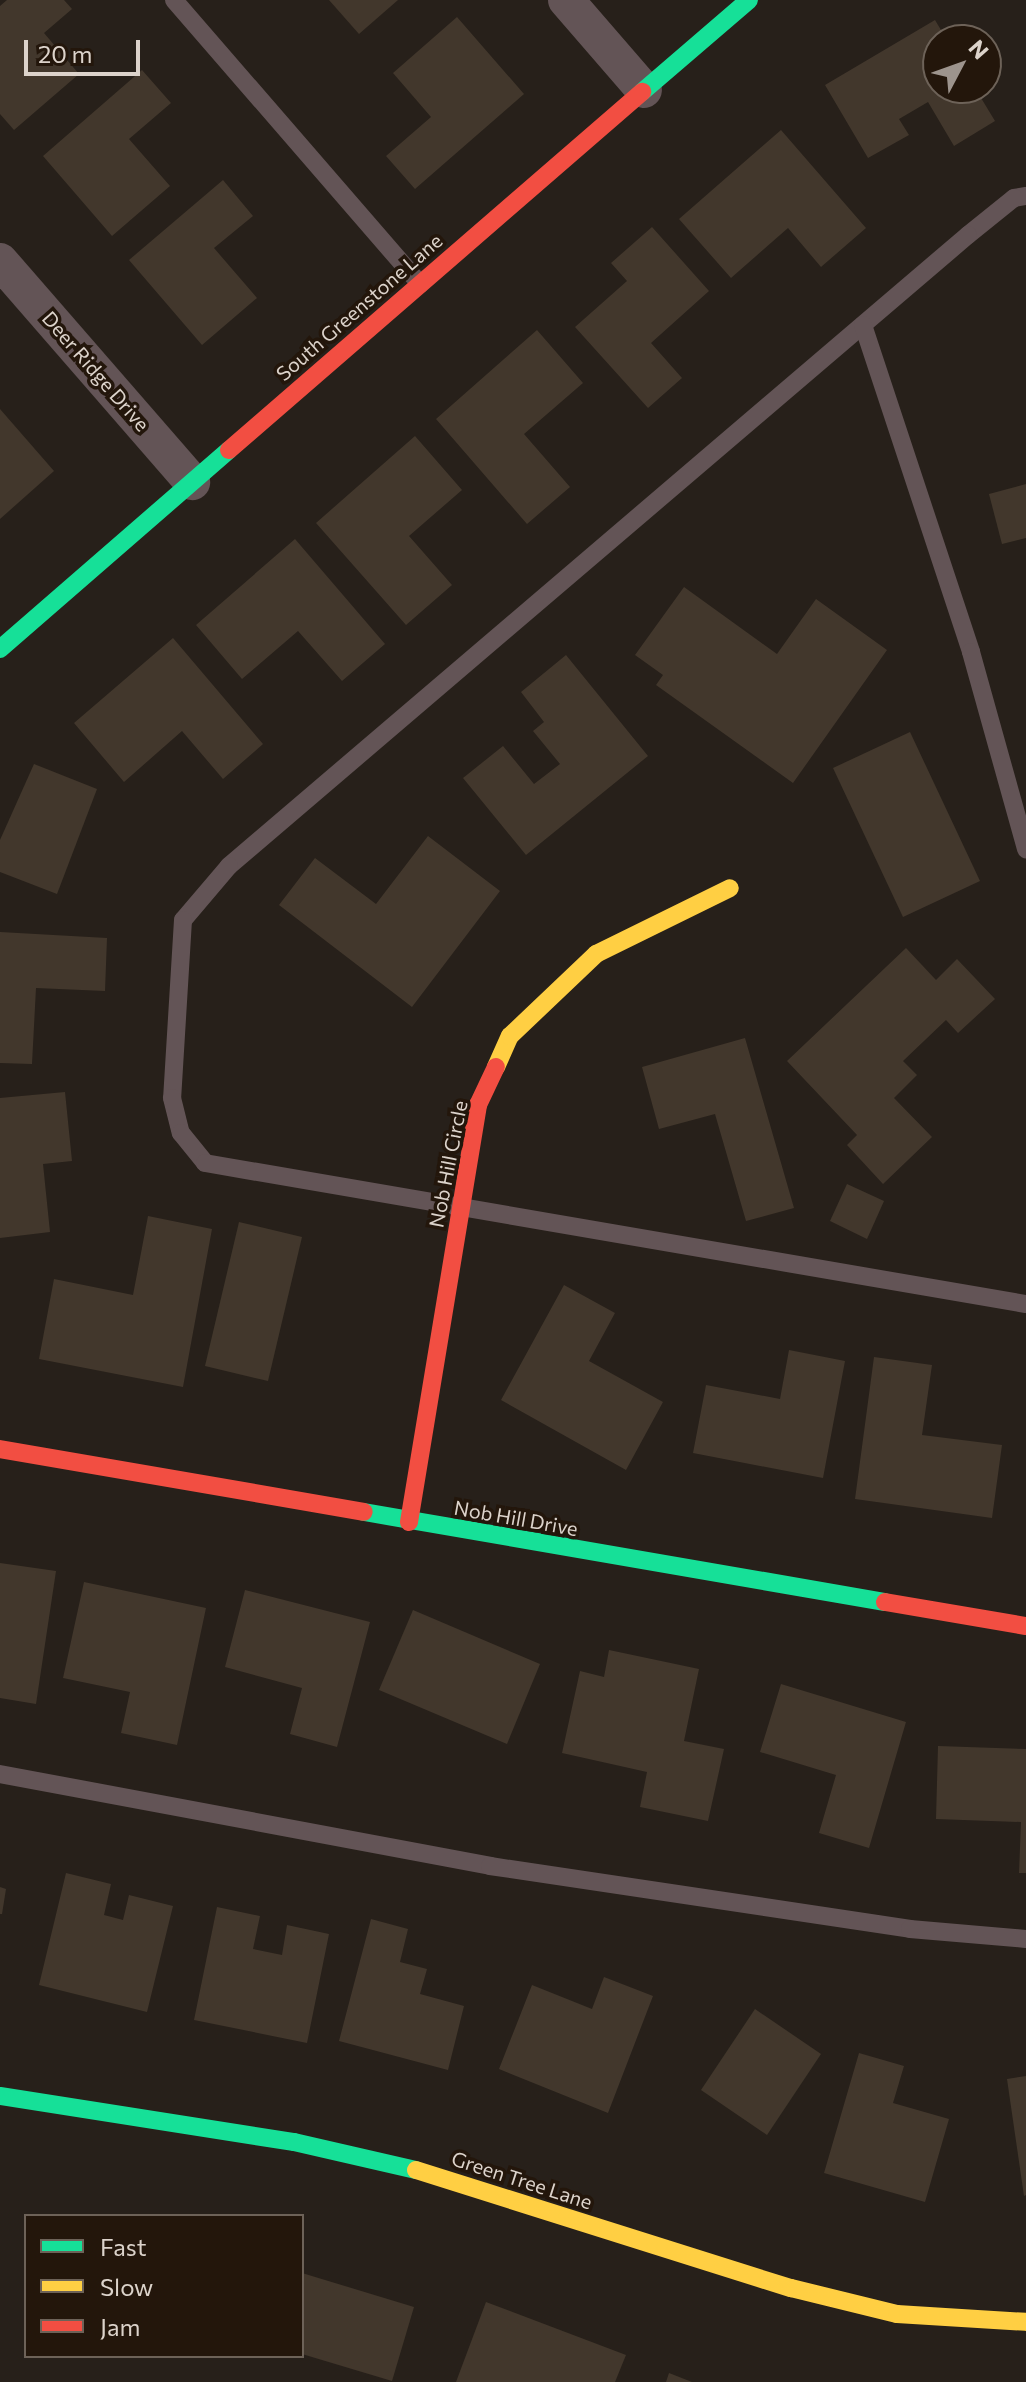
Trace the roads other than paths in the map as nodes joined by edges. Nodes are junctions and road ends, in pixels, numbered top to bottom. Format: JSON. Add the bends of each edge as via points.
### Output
{"nodes":[{"id":1,"x":174,"y":0,"type":"edge"},
{"id":2,"x":566,"y":0,"type":"edge"},
{"id":3,"x":749,"y":0,"type":"edge"},
{"id":4,"x":644,"y":90,"type":"junction"},
{"id":5,"x":1026,"y":196,"type":"edge"},
{"id":6,"x":0,"y":261,"type":"edge"},
{"id":7,"x":420,"y":284,"type":"junction"},
{"id":8,"x":863,"y":325,"type":"junction"},
{"id":9,"x":192,"y":482,"type":"junction"},
{"id":10,"x":0,"y":649,"type":"edge"},
{"id":11,"x":1026,"y":849,"type":"edge"},
{"id":12,"x":730,"y":888,"type":"dead end"},
{"id":13,"x":461,"y":1208,"type":"junction"},
{"id":14,"x":1026,"y":1304,"type":"edge"},
{"id":15,"x":0,"y":1449,"type":"edge"},
{"id":16,"x":409,"y":1522,"type":"junction"},
{"id":17,"x":1026,"y":1626,"type":"edge"},
{"id":18,"x":0,"y":1774,"type":"edge"},
{"id":19,"x":1026,"y":1939,"type":"edge"},
{"id":20,"x":0,"y":2096,"type":"edge"},
{"id":21,"x":1026,"y":2322,"type":"edge"}],
"edges":[{"from":1,"to":7,"type":"lane"},
{"from":2,"to":4,"type":"street"},
{"from":3,"to":4,"type":"street","name":"South Greenstone Lane"},
{"from":4,"to":7,"type":"street","name":"South Greenstone Lane"},
{"from":5,"to":8,"type":"lane","via":[[1014,198]]},
{"from":6,"to":9,"type":"street","name":"Deer Ridge Drive"},
{"from":7,"to":9,"type":"street","name":"South Greenstone Lane"},
{"from":8,"to":11,"type":"lane","via":[[971,652]]},
{"from":8,"to":13,"type":"lane","via":[[229,866],[183,920],[172,1098],[181,1133],[205,1163]]},
{"from":9,"to":10,"type":"street","name":"South Greenstone Lane"},
{"from":12,"to":13,"type":"street","name":"Nob Hill Circle","via":[[596,954],[510,1036],[478,1105]]},
{"from":13,"to":14,"type":"lane"},
{"from":13,"to":16,"type":"street","name":"Nob Hill Circle"},
{"from":15,"to":16,"type":"street","name":"Nob Hill Drive"},
{"from":16,"to":17,"type":"street","name":"Nob Hill Drive"},
{"from":18,"to":19,"type":"lane","via":[[490,1866],[910,1929]]},
{"from":20,"to":21,"type":"street","name":"Green Tree Lane","via":[[390,2162],[791,2288],[897,2314]]}]}
